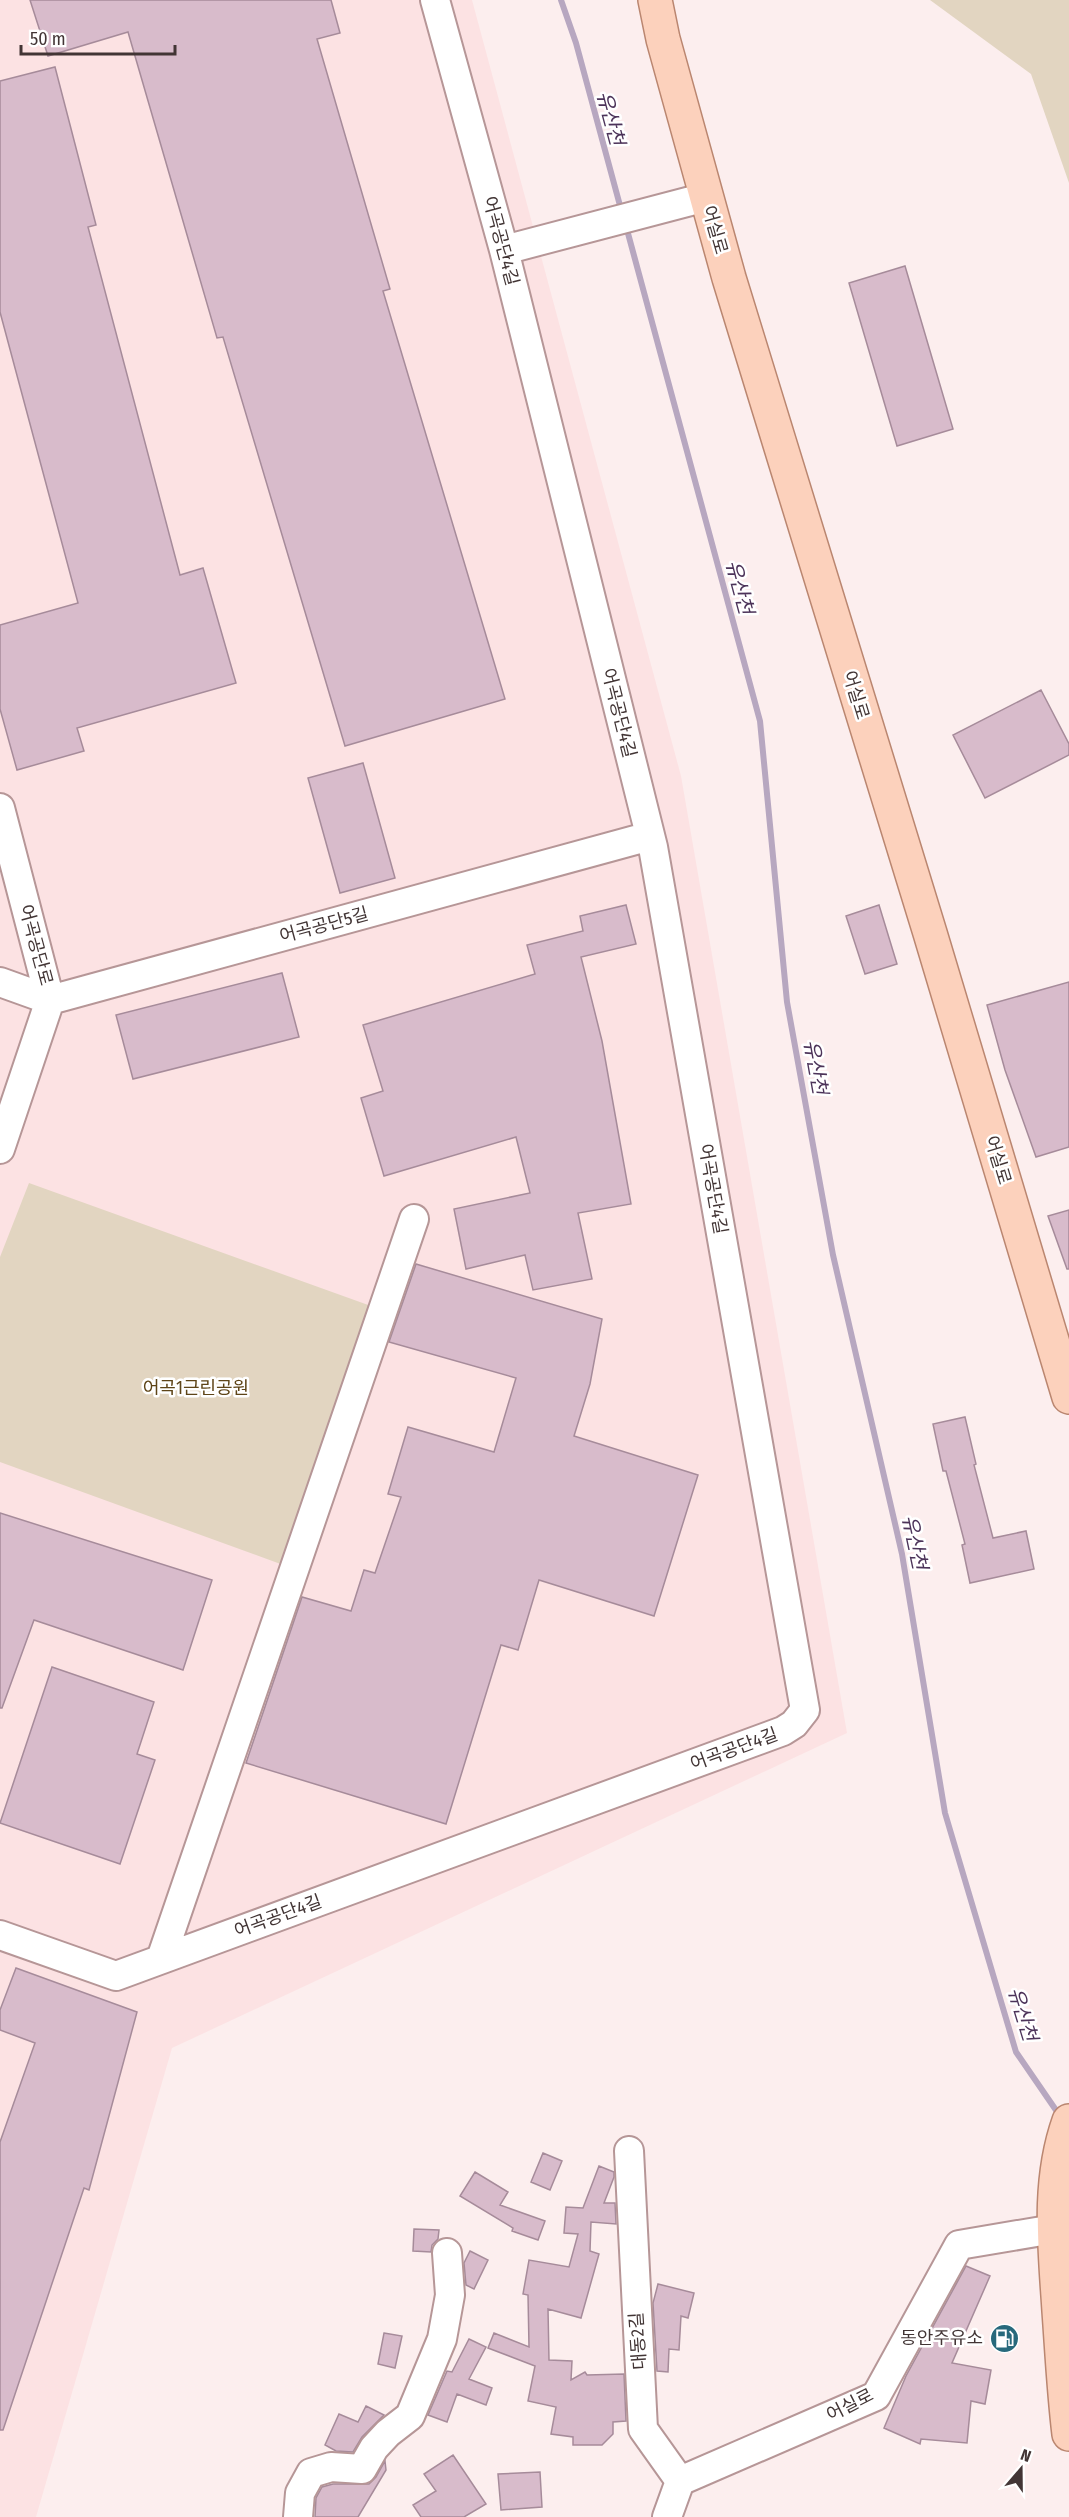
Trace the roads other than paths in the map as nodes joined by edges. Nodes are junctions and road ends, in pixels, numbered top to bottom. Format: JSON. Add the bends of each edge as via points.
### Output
{"nodes":[{"id":1,"x":435,"y":0,"type":"edge"},
{"id":2,"x":655,"y":0,"type":"edge"},
{"id":3,"x":691,"y":200,"type":"junction"},
{"id":4,"x":504,"y":250,"type":"junction"},
{"id":5,"x":0,"y":808,"type":"edge"},
{"id":6,"x":650,"y":836,"type":"junction"},
{"id":7,"x":0,"y":982,"type":"edge"},
{"id":8,"x":50,"y":1000,"type":"junction"},
{"id":9,"x":0,"y":1149,"type":"edge"},
{"id":10,"x":414,"y":1219,"type":"dead end"},
{"id":11,"x":1061,"y":1340,"type":"edge"},
{"id":12,"x":1068,"y":1390,"type":"edge"},
{"id":13,"x":0,"y":1935,"type":"edge"},
{"id":14,"x":161,"y":1959,"type":"junction"},
{"id":15,"x":1069,"y":2121,"type":"edge"},
{"id":16,"x":629,"y":2151,"type":"dead end"},
{"id":17,"x":1054,"y":2229,"type":"junction"},
{"id":18,"x":447,"y":2253,"type":"dead end"},
{"id":19,"x":1069,"y":2434,"type":"edge"},
{"id":20,"x":680,"y":2481,"type":"junction"},
{"id":21,"x":298,"y":2517,"type":"edge"},
{"id":22,"x":667,"y":2517,"type":"edge"}],
"edges":[{"from":1,"to":4,"type":"street","name":"어곡공단4길"},
{"from":2,"to":3,"type":"main road","name":"어실로"},
{"from":3,"to":4,"type":"street"},
{"from":3,"to":11,"type":"main road","name":"어실로","via":[[729,278],[930,933]]},
{"from":4,"to":6,"type":"street","name":"어곡공단4길"},
{"from":5,"to":8,"type":"street","name":"어곡공단로"},
{"from":6,"to":8,"type":"street","name":"어곡공단5길"},
{"from":6,"to":14,"type":"street","name":"어곡공단4길","via":[[805,1710],[783,1731]]},
{"from":7,"to":8,"type":"street"},
{"from":8,"to":9,"type":"street","name":"어곡공단로"},
{"from":10,"to":14,"type":"street"},
{"from":11,"to":12,"type":"main road","name":"어실로"},
{"from":13,"to":14,"type":"street","name":"어곡공단4길","via":[[116,1976]]},
{"from":15,"to":17,"type":"main road","via":[[1054,2177]]},
{"from":16,"to":20,"type":"street","name":"대동2길","via":[[643,2429]]},
{"from":17,"to":19,"type":"main road"},
{"from":17,"to":20,"type":"street","name":"어실로","via":[[959,2245],[876,2396]]},
{"from":18,"to":21,"type":"street","via":[[450,2295],[442,2339],[410,2416],[374,2448],[362,2469],[331,2467],[311,2472],[300,2493]]},
{"from":20,"to":22,"type":"street"}]}
